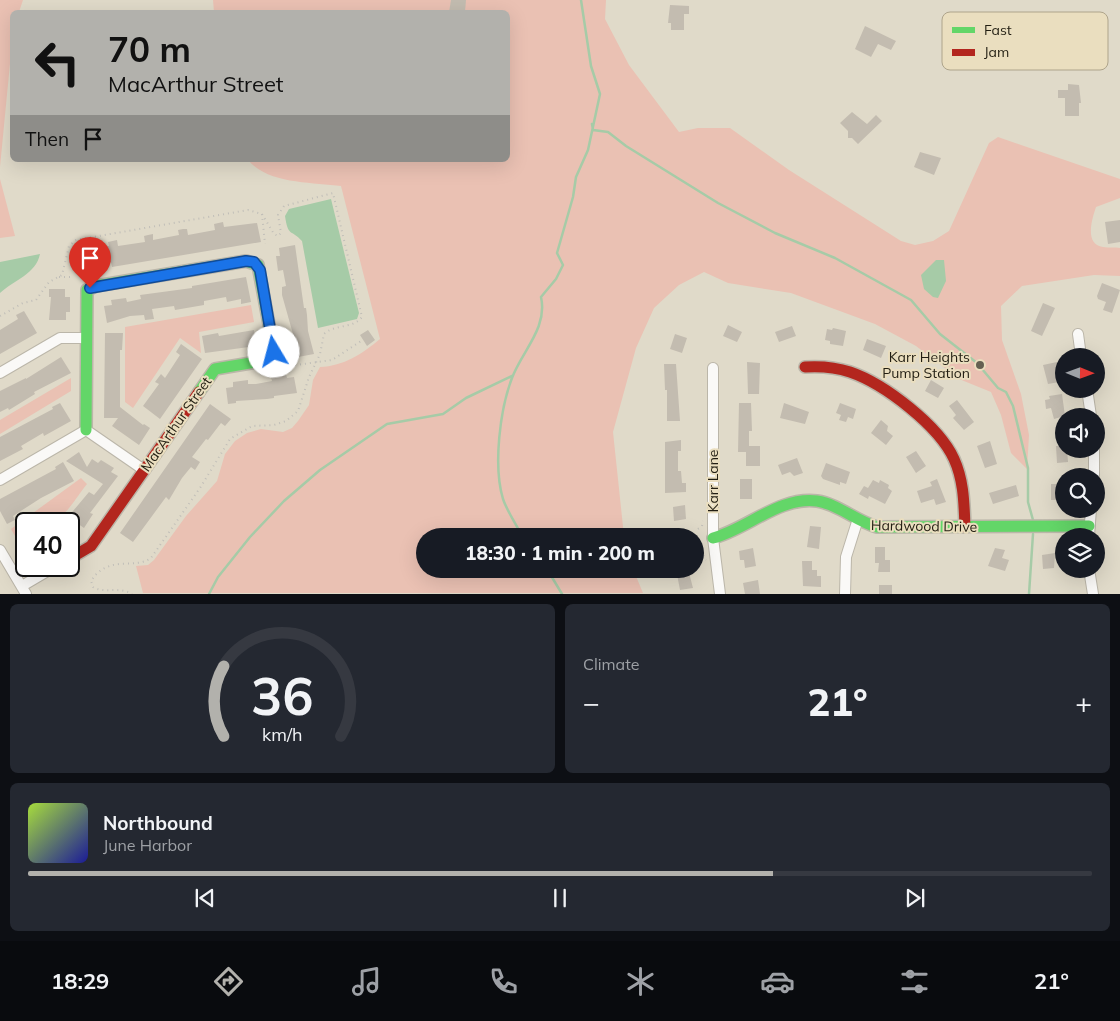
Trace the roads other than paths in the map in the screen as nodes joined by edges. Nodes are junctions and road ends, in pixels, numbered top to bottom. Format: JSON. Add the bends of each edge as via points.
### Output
{"nodes":[{"id":1,"x":1078,"y":334,"type":"dead end"},
{"id":2,"x":86,"y":338,"type":"junction"},
{"id":3,"x":1080,"y":348,"type":"edge"},
{"id":4,"x":805,"y":367,"type":"dead end"},
{"id":5,"x":714,"y":368,"type":"dead end"},
{"id":6,"x":0,"y":373,"type":"edge"},
{"id":7,"x":86,"y":430,"type":"junction"},
{"id":8,"x":144,"y":470,"type":"junction"},
{"id":9,"x":0,"y":480,"type":"edge"},
{"id":10,"x":857,"y":522,"type":"junction"},
{"id":11,"x":965,"y":527,"type":"junction"},
{"id":12,"x":1055,"y":530,"type":"edge"},
{"id":13,"x":713,"y":538,"type":"junction"},
{"id":14,"x":0,"y":550,"type":"edge"},
{"id":15,"x":80,"y":552,"type":"edge"},
{"id":16,"x":41,"y":577,"type":"edge"},
{"id":17,"x":1091,"y":578,"type":"edge"},
{"id":18,"x":24,"y":590,"type":"edge"},
{"id":19,"x":720,"y":594,"type":"edge"},
{"id":20,"x":845,"y":594,"type":"edge"},
{"id":21,"x":1093,"y":594,"type":"edge"}],
"edges":[{"from":1,"to":3,"type":"street"},
{"from":2,"to":6,"type":"street","via":[[60,338]]},
{"from":2,"to":7,"type":"street","name":"MacArthur Street"},
{"from":2,"to":8,"type":"street","name":"MacArthur Street","via":[[86,293],[90,288],[246,261],[258,265],[273,346],[272,357],[215,369]]},
{"from":4,"to":11,"type":"street","via":[[839,369],[866,378],[885,389],[935,431],[950,452],[960,475]]},
{"from":5,"to":13,"type":"street","name":"Karr Lane"},
{"from":7,"to":8,"type":"street"},
{"from":7,"to":9,"type":"street"},
{"from":8,"to":15,"type":"street","name":"MacArthur Street","via":[[91,546]]},
{"from":10,"to":11,"type":"street","name":"Hardwood Drive","via":[[877,528]]},
{"from":10,"to":13,"type":"street","name":"Hardwood Drive","via":[[830,505],[804,501],[780,506],[742,530]]},
{"from":10,"to":20,"type":"street","via":[[846,557]]},
{"from":11,"to":12,"type":"street","name":"Hardwood Drive"},
{"from":13,"to":19,"type":"street","name":"Karr Lane"},
{"from":14,"to":18,"type":"street"},
{"from":16,"to":18,"type":"street"},
{"from":17,"to":21,"type":"street"}]}
